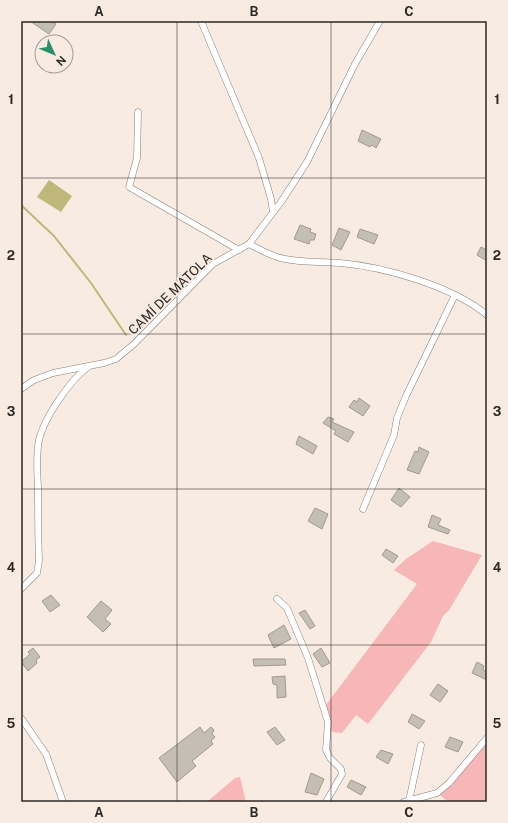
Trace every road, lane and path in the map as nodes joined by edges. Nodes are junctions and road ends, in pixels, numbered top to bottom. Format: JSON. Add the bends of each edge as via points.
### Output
{"nodes":[{"id":1,"x":201,"y":21,"type":"edge"},
{"id":2,"x":380,"y":21,"type":"edge"},
{"id":3,"x":138,"y":112,"type":"dead end"},
{"id":4,"x":273,"y":212,"type":"junction"},
{"id":5,"x":249,"y":244,"type":"junction"},
{"id":6,"x":239,"y":250,"type":"junction"},
{"id":7,"x":455,"y":295,"type":"junction"},
{"id":8,"x":487,"y":315,"type":"edge"},
{"id":9,"x":91,"y":365,"type":"junction"},
{"id":10,"x":21,"y":389,"type":"edge"},
{"id":11,"x":363,"y":509,"type":"dead end"},
{"id":12,"x":21,"y":589,"type":"edge"},
{"id":13,"x":277,"y":599,"type":"dead end"},
{"id":14,"x":21,"y":718,"type":"edge"},
{"id":15,"x":487,"y":738,"type":"edge"},
{"id":16,"x":421,"y":746,"type":"dead end"},
{"id":17,"x":407,"y":801,"type":"edge"},
{"id":18,"x":63,"y":802,"type":"edge"},
{"id":19,"x":326,"y":802,"type":"edge"}],
"edges":[{"from":1,"to":4,"type":"street","via":[[259,158]]},
{"from":2,"to":4,"type":"street","name":"CAMÍ DE MATOLA","via":[[355,64],[307,162]]},
{"from":3,"to":6,"type":"street","via":[[137,158],[129,187]]},
{"from":4,"to":5,"type":"street","name":"CAMÍ DE MATOLA"},
{"from":5,"to":6,"type":"street","name":"CAMÍ DE MATOLA"},
{"from":5,"to":7,"type":"street","via":[[285,259],[370,267]]},
{"from":6,"to":9,"type":"street","name":"CAMÍ DE MATOLA","via":[[213,264],[116,359]]},
{"from":7,"to":8,"type":"street"},
{"from":7,"to":11,"type":"street","via":[[406,396],[394,434]]},
{"from":9,"to":10,"type":"street","name":"CAMÍ DE MATOLA","via":[[54,373],[34,380]]},
{"from":9,"to":12,"type":"street","via":[[66,388],[39,440],[39,561],[37,573]]},
{"from":13,"to":19,"type":"street","via":[[287,608],[308,658],[328,722],[326,750],[341,769],[342,774]]},
{"from":14,"to":18,"type":"street","via":[[46,754]]},
{"from":15,"to":17,"type":"street","via":[[449,783],[437,793]]},
{"from":16,"to":17,"type":"street"}]}
